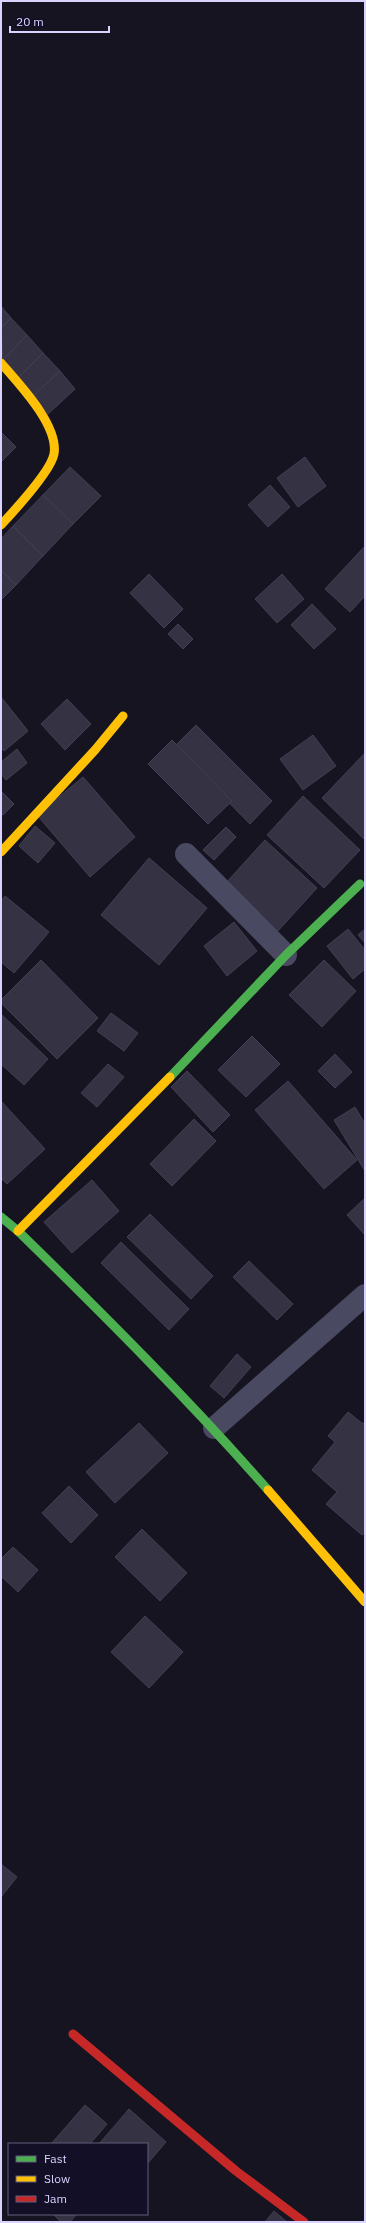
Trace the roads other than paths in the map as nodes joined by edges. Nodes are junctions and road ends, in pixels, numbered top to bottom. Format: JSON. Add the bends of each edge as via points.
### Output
{"nodes":[{"id":1,"x":1,"y":363,"type":"edge"},
{"id":2,"x":3,"y":519,"type":"edge"},
{"id":3,"x":122,"y":716,"type":"dead end"},
{"id":4,"x":1,"y":852,"type":"edge"},
{"id":5,"x":186,"y":854,"type":"dead end"},
{"id":6,"x":360,"y":884,"type":"dead end"},
{"id":7,"x":286,"y":955,"type":"junction"},
{"id":8,"x":1,"y":1217,"type":"edge"},
{"id":9,"x":18,"y":1231,"type":"junction"},
{"id":10,"x":365,"y":1295,"type":"edge"},
{"id":11,"x":214,"y":1428,"type":"junction"},
{"id":12,"x":364,"y":1599,"type":"edge"},
{"id":13,"x":72,"y":2034,"type":"dead end"},
{"id":14,"x":304,"y":2222,"type":"edge"}],
"edges":[{"from":1,"to":2,"type":"street","via":[[35,402],[55,447],[54,455],[47,466]]},
{"from":3,"to":4,"type":"street","via":[[95,750]]},
{"from":5,"to":7,"type":"street"},
{"from":6,"to":7,"type":"street"},
{"from":7,"to":9,"type":"street","via":[[223,1023]]},
{"from":8,"to":9,"type":"street"},
{"from":9,"to":11,"type":"street"},
{"from":10,"to":11,"type":"street"},
{"from":11,"to":12,"type":"street"},
{"from":13,"to":14,"type":"street","via":[[236,2171]]}]}
